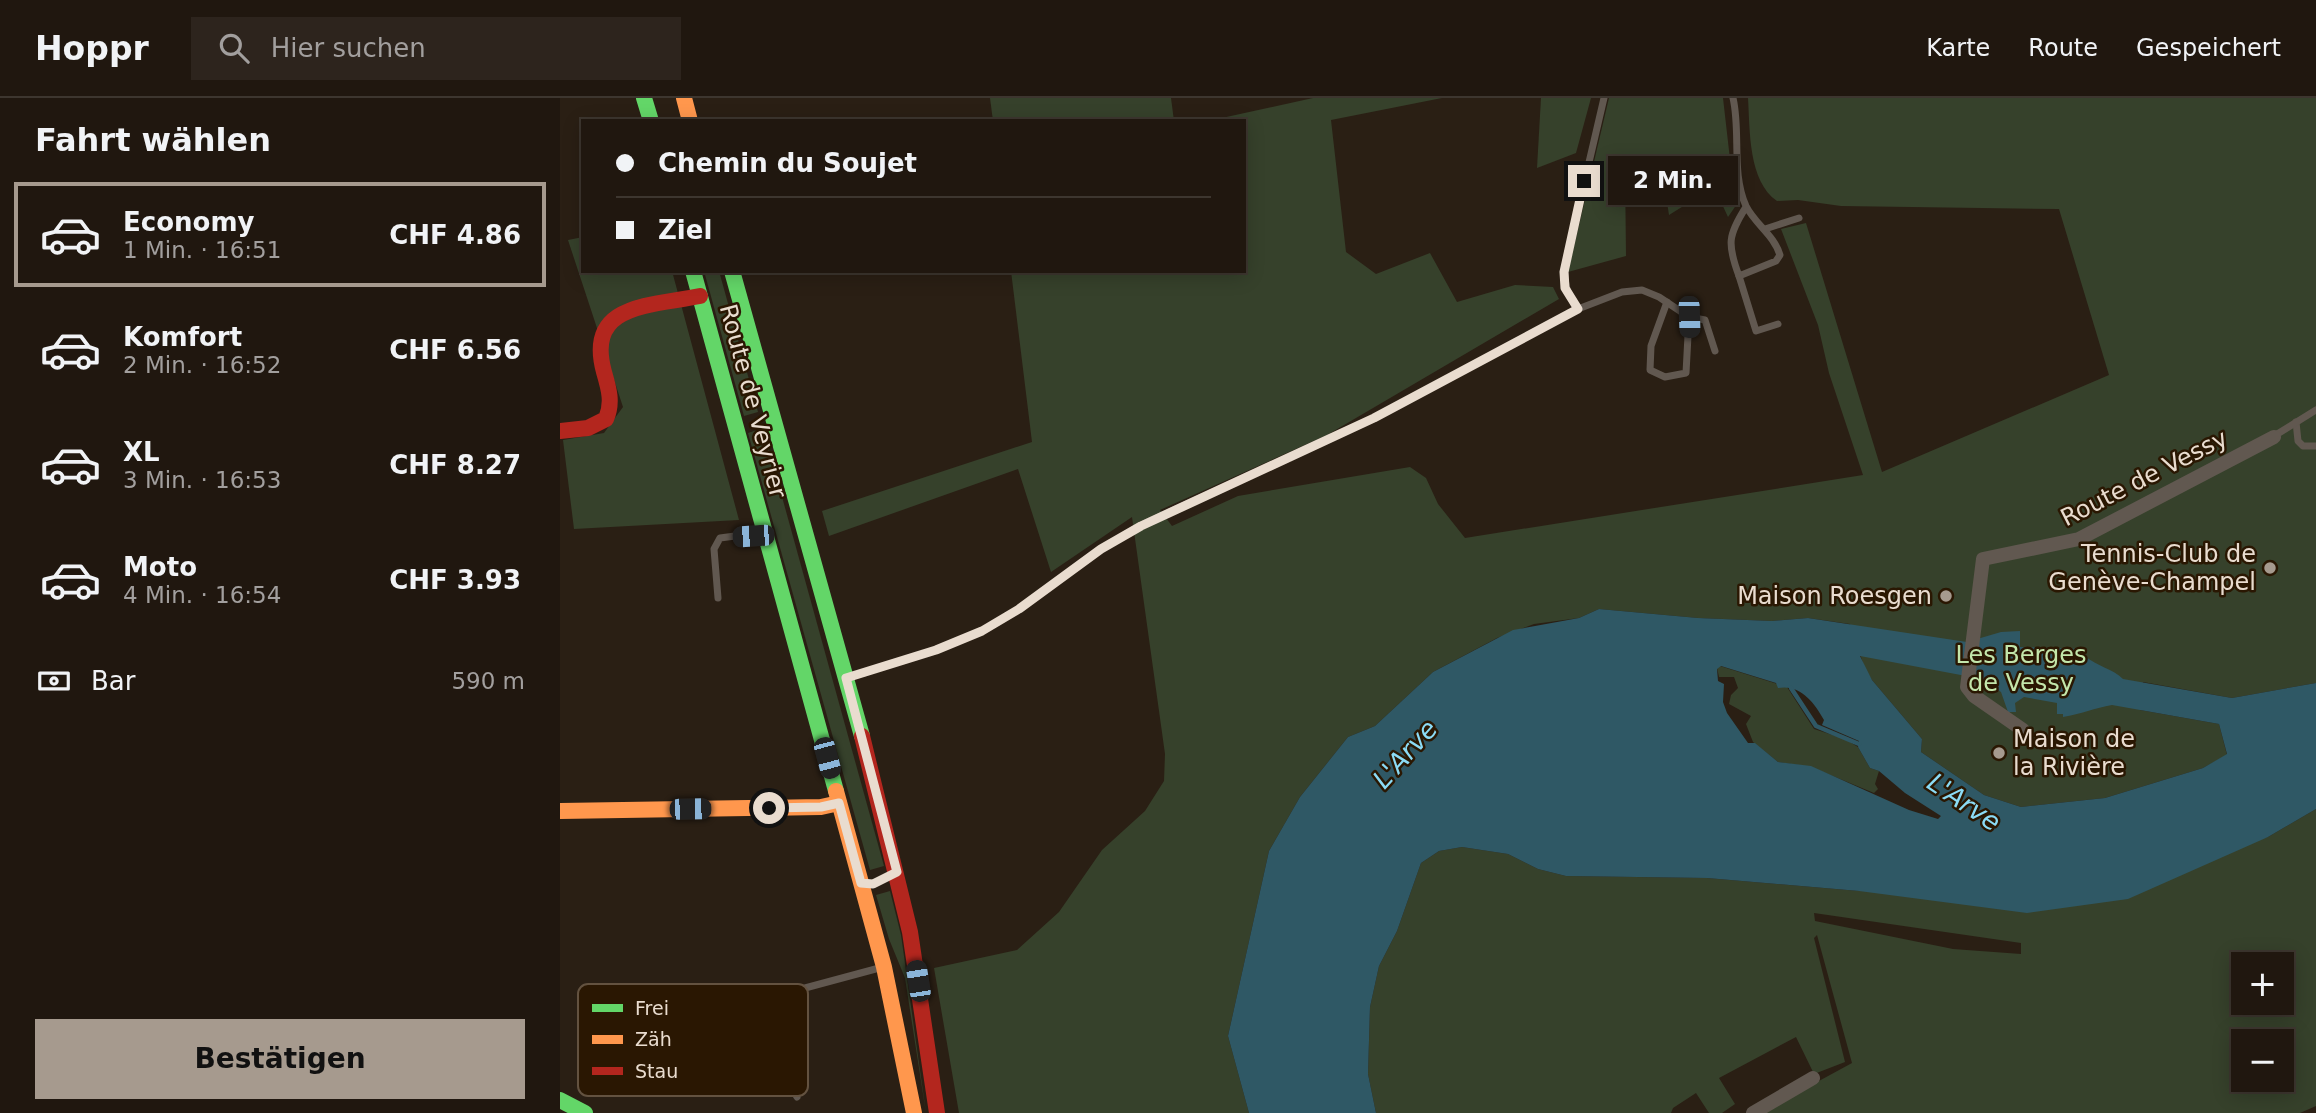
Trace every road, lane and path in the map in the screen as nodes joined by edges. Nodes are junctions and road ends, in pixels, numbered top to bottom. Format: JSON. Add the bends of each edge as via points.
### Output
{"nodes":[{"id":1,"x":644,"y":98,"type":"edge"},
{"id":2,"x":684,"y":98,"type":"edge"},
{"id":3,"x":1604,"y":98,"type":"edge"},
{"id":4,"x":1733,"y":98,"type":"edge"},
{"id":5,"x":650,"y":119,"type":"edge"},
{"id":6,"x":689,"y":119,"type":"edge"},
{"id":7,"x":1746,"y":207,"type":"junction"},
{"id":8,"x":1799,"y":218,"type":"dead end"},
{"id":9,"x":1765,"y":229,"type":"junction"},
{"id":10,"x":694,"y":273,"type":"edge"},
{"id":11,"x":733,"y":273,"type":"edge"},
{"id":12,"x":1739,"y":276,"type":"junction"},
{"id":13,"x":700,"y":296,"type":"junction"},
{"id":14,"x":1667,"y":302,"type":"junction"},
{"id":15,"x":1578,"y":309,"type":"junction"},
{"id":16,"x":1689,"y":317,"type":"junction"},
{"id":17,"x":1778,"y":324,"type":"dead end"},
{"id":18,"x":1715,"y":351,"type":"dead end"},
{"id":19,"x":2316,"y":410,"type":"edge"},
{"id":20,"x":2296,"y":422,"type":"junction"},
{"id":21,"x":560,"y":431,"type":"edge"},
{"id":22,"x":2273,"y":437,"type":"joint"},
{"id":23,"x":2316,"y":446,"type":"edge"},
{"id":24,"x":765,"y":532,"type":"junction"},
{"id":25,"x":718,"y":598,"type":"dead end"},
{"id":26,"x":846,"y":678,"type":"junction"},
{"id":27,"x":2023,"y":730,"type":"dead end"},
{"id":28,"x":839,"y":803,"type":"junction"},
{"id":29,"x":560,"y":811,"type":"edge"},
{"id":30,"x":879,"y":880,"type":"junction"},
{"id":31,"x":884,"y":967,"type":"junction"},
{"id":32,"x":808,"y":987,"type":"edge"},
{"id":33,"x":1813,"y":1078,"type":"dead end"},
{"id":34,"x":560,"y":1100,"type":"edge"},
{"id":35,"x":585,"y":1113,"type":"edge"},
{"id":36,"x":914,"y":1113,"type":"edge"},
{"id":37,"x":937,"y":1113,"type":"edge"},
{"id":38,"x":1753,"y":1113,"type":"edge"}],
"edges":[{"from":1,"to":5,"type":"main road"},
{"from":2,"to":6,"type":"main road"},
{"from":3,"to":15,"type":"lane","via":[[1564,272],[1565,288]]},
{"from":4,"to":7,"type":"lane"},
{"from":7,"to":9,"type":"lane"},
{"from":7,"to":12,"type":"lane","via":[[1730,240]]},
{"from":8,"to":9,"type":"lane"},
{"from":9,"to":12,"type":"lane","via":[[1780,257]]},
{"from":10,"to":13,"type":"main road","name":"Route de Veyrier"},
{"from":11,"to":26,"type":"main road","name":"Route de Veyrier"},
{"from":12,"to":17,"type":"lane","via":[[1756,331]]},
{"from":13,"to":21,"type":"main road","via":[[622,314],[604,326],[597,345],[611,394],[610,408],[601,423]]},
{"from":13,"to":24,"type":"main road","name":"Route de Veyrier"},
{"from":14,"to":15,"type":"lane","via":[[1650,292],[1633,290]]},
{"from":14,"to":16,"type":"lane"},
{"from":14,"to":16,"type":"lane","via":[[1651,346],[1650,370],[1665,377],[1686,373]]},
{"from":15,"to":26,"type":"lane","via":[[1374,418],[1141,526],[982,631]]},
{"from":16,"to":18,"type":"lane","via":[[1705,320]]},
{"from":19,"to":20,"type":"lane","name":"Route de Vessy"},
{"from":20,"to":22,"type":"lane","name":"Route de Vessy"},
{"from":20,"to":23,"type":"lane","via":[[2298,441]]},
{"from":22,"to":27,"type":"street","name":"Route de Vessy","via":[[2079,539],[1983,559],[1967,687]]},
{"from":24,"to":25,"type":"lane","via":[[720,538],[714,549]]},
{"from":24,"to":28,"type":"main road","name":"Route de Veyrier"},
{"from":26,"to":30,"type":"main road","name":"Route de Veyrier"},
{"from":28,"to":29,"type":"main road"},
{"from":28,"to":30,"type":"main road","name":"Route de Veyrier"},
{"from":30,"to":31,"type":"main road","name":"Route de Veyrier"},
{"from":30,"to":37,"type":"main road","name":"Route de Veyrier","via":[[910,932]]},
{"from":31,"to":32,"type":"lane"},
{"from":31,"to":36,"type":"main road","name":"Route de Veyrier"},
{"from":33,"to":38,"type":"street"},
{"from":34,"to":35,"type":"main road"}]}
